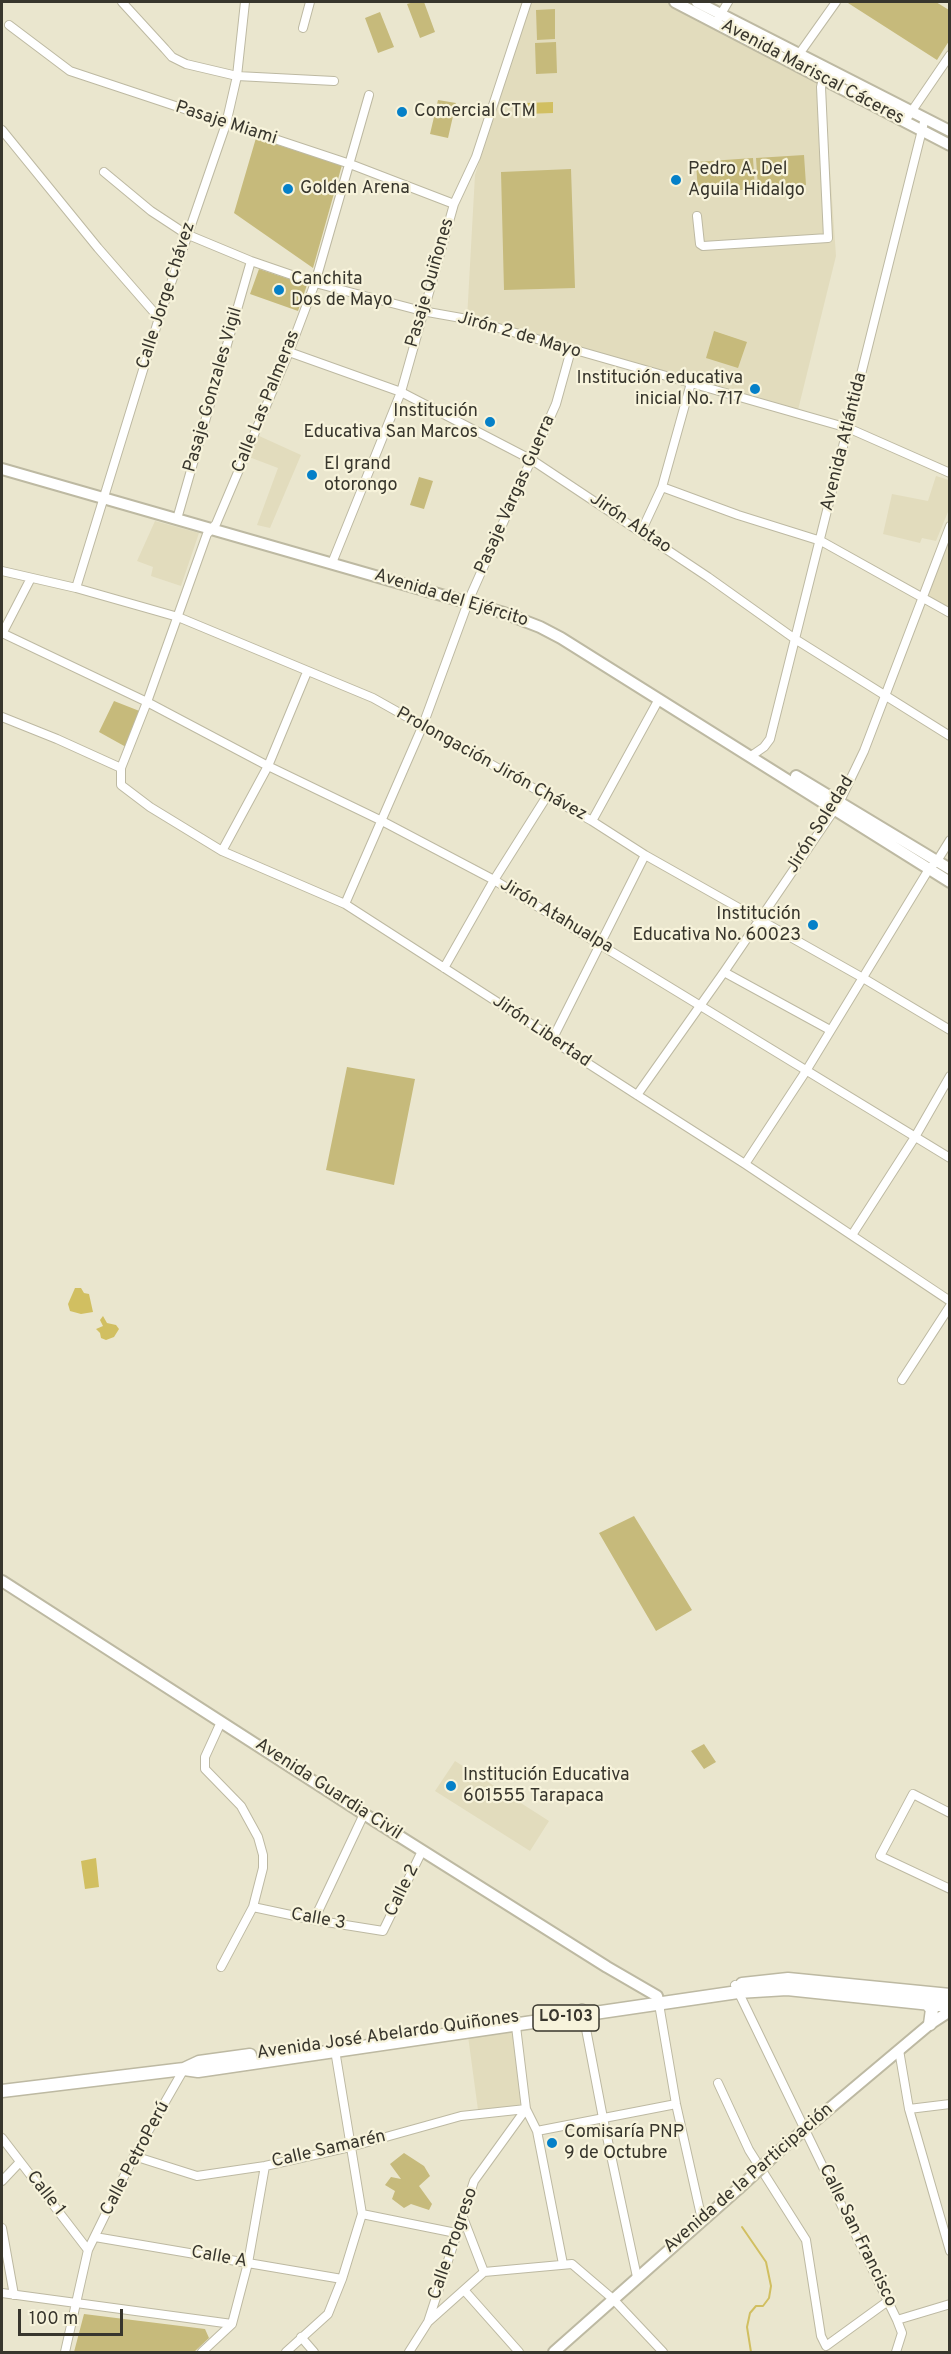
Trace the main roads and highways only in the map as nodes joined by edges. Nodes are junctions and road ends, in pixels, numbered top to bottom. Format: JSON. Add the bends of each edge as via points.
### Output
{"nodes":[{"id":1,"x":675,"y":2,"type":"edge"},
{"id":2,"x":697,"y":2,"type":"edge"},
{"id":3,"x":718,"y":18,"type":"junction"},
{"id":4,"x":796,"y":59,"type":"junction"},
{"id":5,"x":950,"y":131,"type":"edge"},
{"id":6,"x":950,"y":145,"type":"edge"},
{"id":7,"x":2,"y":464,"type":"edge"},
{"id":8,"x":2,"y":469,"type":"edge"},
{"id":9,"x":105,"y":494,"type":"junction"},
{"id":10,"x":469,"y":600,"type":"junction"},
{"id":11,"x":677,"y":706,"type":"junction"},
{"id":12,"x":933,"y":865,"type":"junction"},
{"id":13,"x":950,"y":869,"type":"edge"},
{"id":14,"x":950,"y":882,"type":"edge"},
{"id":15,"x":2,"y":1581,"type":"edge"},
{"id":16,"x":737,"y":1989,"type":"junction"},
{"id":17,"x":950,"y":1995,"type":"edge"},
{"id":18,"x":658,"y":2000,"type":"junction"},
{"id":19,"x":925,"y":2002,"type":"junction"},
{"id":20,"x":950,"y":2006,"type":"edge"},
{"id":21,"x":950,"y":2011,"type":"edge"},
{"id":22,"x":930,"y":2024,"type":"junction"},
{"id":23,"x":2,"y":2091,"type":"edge"},
{"id":24,"x":554,"y":2352,"type":"edge"}],
"edges":[{"from":1,"to":3,"type":"main road","name":"Avenida Mariscal Cáceres"},
{"from":2,"to":3,"type":"main road","name":"Avenida Mariscal Cáceres"},
{"from":3,"to":4,"type":"main road","name":"Avenida Mariscal Cáceres"},
{"from":4,"to":5,"type":"main road","name":"Avenida Mariscal Cáceres"},
{"from":4,"to":6,"type":"main road","name":"Avenida Mariscal Cáceres","via":[[823,79]]},
{"from":7,"to":9,"type":"main road","name":"Avenida del Ejército"},
{"from":8,"to":9,"type":"main road","name":"Avenida del Ejército"},
{"from":9,"to":10,"type":"main road","name":"Avenida del Ejército"},
{"from":10,"to":11,"type":"main road","name":"Avenida del Ejército","via":[[550,633]]},
{"from":10,"to":11,"type":"main road","name":"Avenida del Ejército","via":[[550,624]]},
{"from":11,"to":12,"type":"main road","name":"Avenida del Ejército"},
{"from":12,"to":13,"type":"main road","name":"Avenida del Ejército"},
{"from":12,"to":14,"type":"main road","name":"Avenida del Ejército"},
{"from":15,"to":18,"type":"main road","name":"Avenida Guardia Civil"},
{"from":16,"to":17,"type":"main road","name":"Avenida José Abelardo Quiñones","number":"LO-103","via":[[788,1979]]},
{"from":16,"to":18,"type":"main road","name":"Avenida José Abelardo Quiñones","number":"LO-103"},
{"from":16,"to":19,"type":"main road","name":"Avenida José Abelardo Quiñones","number":"LO-103","via":[[787,1989]]},
{"from":18,"to":23,"type":"main road","name":"Avenida José Abelardo Quiñones","number":"LO-103","via":[[335,2047],[199,2062],[184,2069]]},
{"from":19,"to":20,"type":"main road","name":"Avenida José Abelardo Quiñones","number":"LO-103"},
{"from":19,"to":22,"type":"main road","via":[[932,2009]]},
{"from":21,"to":22,"type":"main road","name":"Avenida de la Participación"},
{"from":22,"to":24,"type":"main road","name":"Avenida de la Participación","bridge":true,"via":[[779,2151]]}]}
